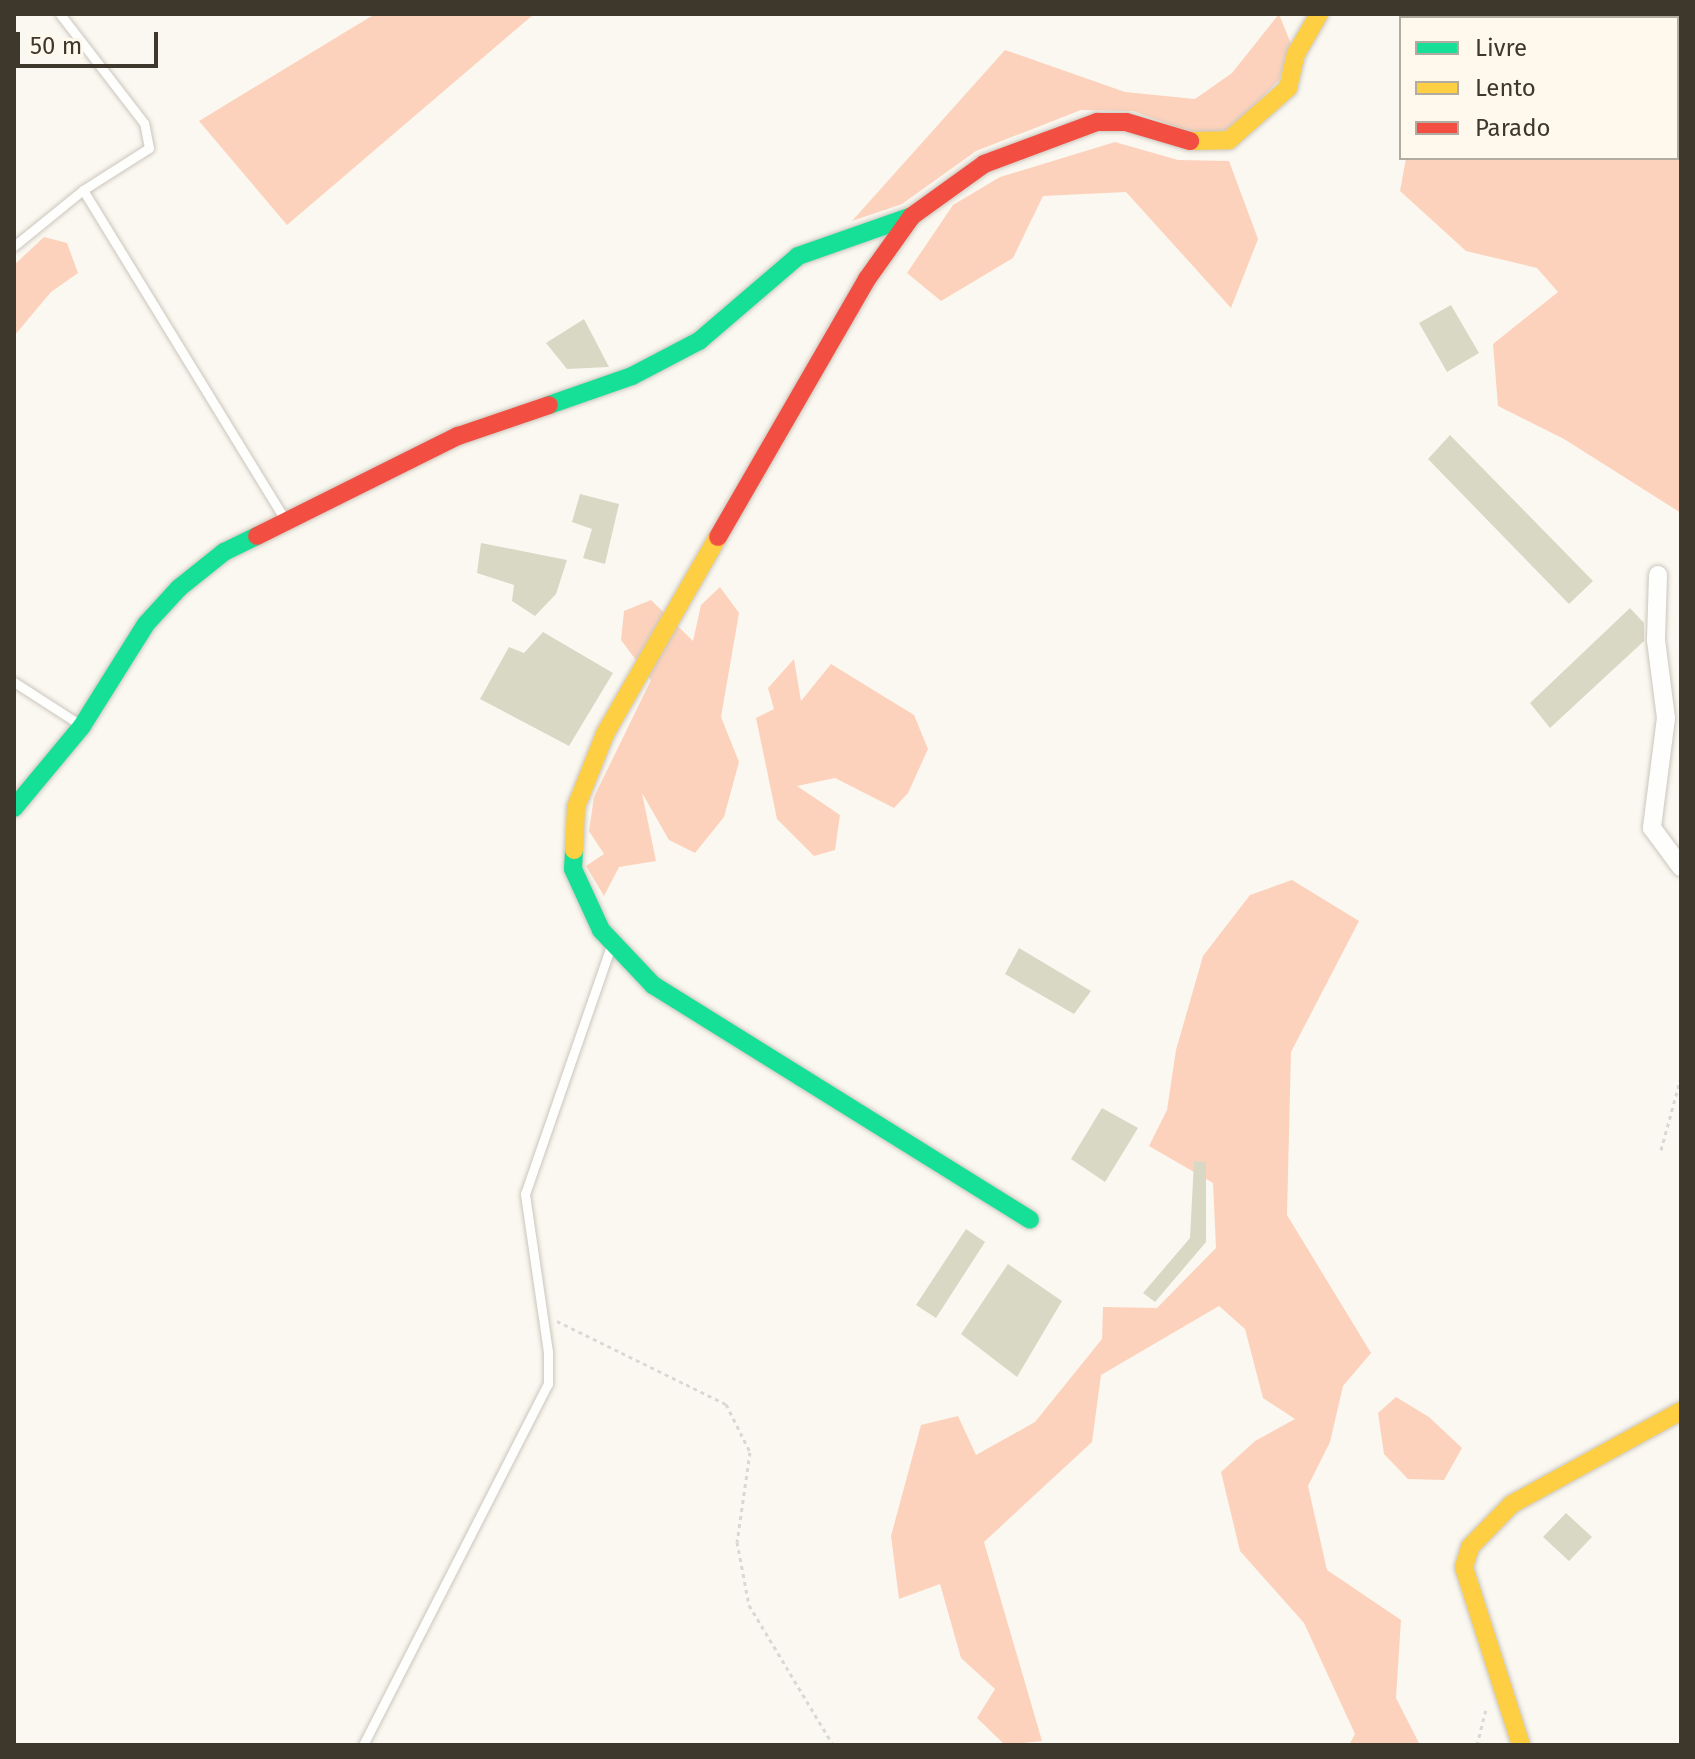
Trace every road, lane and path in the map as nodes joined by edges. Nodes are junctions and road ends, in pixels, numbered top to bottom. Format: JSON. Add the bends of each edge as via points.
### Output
{"nodes":[{"id":1,"x":60,"y":14,"type":"edge"},
{"id":2,"x":1319,"y":14,"type":"edge"},
{"id":3,"x":83,"y":190,"type":"junction"},
{"id":4,"x":912,"y":216,"type":"junction"},
{"id":5,"x":14,"y":246,"type":"edge"},
{"id":6,"x":284,"y":518,"type":"junction"},
{"id":7,"x":1658,"y":575,"type":"dead end"},
{"id":8,"x":14,"y":682,"type":"edge"},
{"id":9,"x":82,"y":726,"type":"junction"},
{"id":10,"x":14,"y":808,"type":"edge"},
{"id":11,"x":1681,"y":867,"type":"edge"},
{"id":12,"x":612,"y":943,"type":"junction"},
{"id":13,"x":1681,"y":1077,"type":"edge"},
{"id":14,"x":1661,"y":1150,"type":"dead end"},
{"id":15,"x":1030,"y":1220,"type":"dead end"},
{"id":16,"x":543,"y":1315,"type":"junction"},
{"id":17,"x":1681,"y":1411,"type":"edge"},
{"id":18,"x":363,"y":1745,"type":"edge"},
{"id":19,"x":833,"y":1745,"type":"edge"},
{"id":20,"x":1521,"y":1745,"type":"edge"}],
"edges":[{"from":1,"to":3,"type":"lane","via":[[144,123],[149,148]]},
{"from":2,"to":4,"type":"street","via":[[1296,54],[1288,88],[1229,140],[1201,144],[1126,122],[1097,122],[984,164]]},
{"from":3,"to":5,"type":"lane"},
{"from":3,"to":6,"type":"lane"},
{"from":4,"to":6,"type":"street","via":[[798,256],[699,341],[632,376],[458,436]]},
{"from":4,"to":12,"type":"street","via":[[867,279],[605,734],[576,807],[573,869],[590,912]]},
{"from":6,"to":9,"type":"street","via":[[224,552],[179,588],[146,624]]},
{"from":7,"to":11,"type":"street","via":[[1656,640],[1666,718],[1652,828]]},
{"from":8,"to":9,"type":"lane"},
{"from":9,"to":10,"type":"street"},
{"from":12,"to":15,"type":"street","via":[[653,985]]},
{"from":12,"to":16,"type":"lane","via":[[525,1194]]},
{"from":13,"to":14,"type":"path"},
{"from":16,"to":18,"type":"lane","via":[[548,1384],[540,1406]]},
{"from":16,"to":19,"type":"path","via":[[649,1362],[726,1404],[750,1452],[737,1542],[749,1605]]},
{"from":17,"to":20,"type":"street","via":[[1512,1504],[1470,1547],[1464,1567]]}]}
